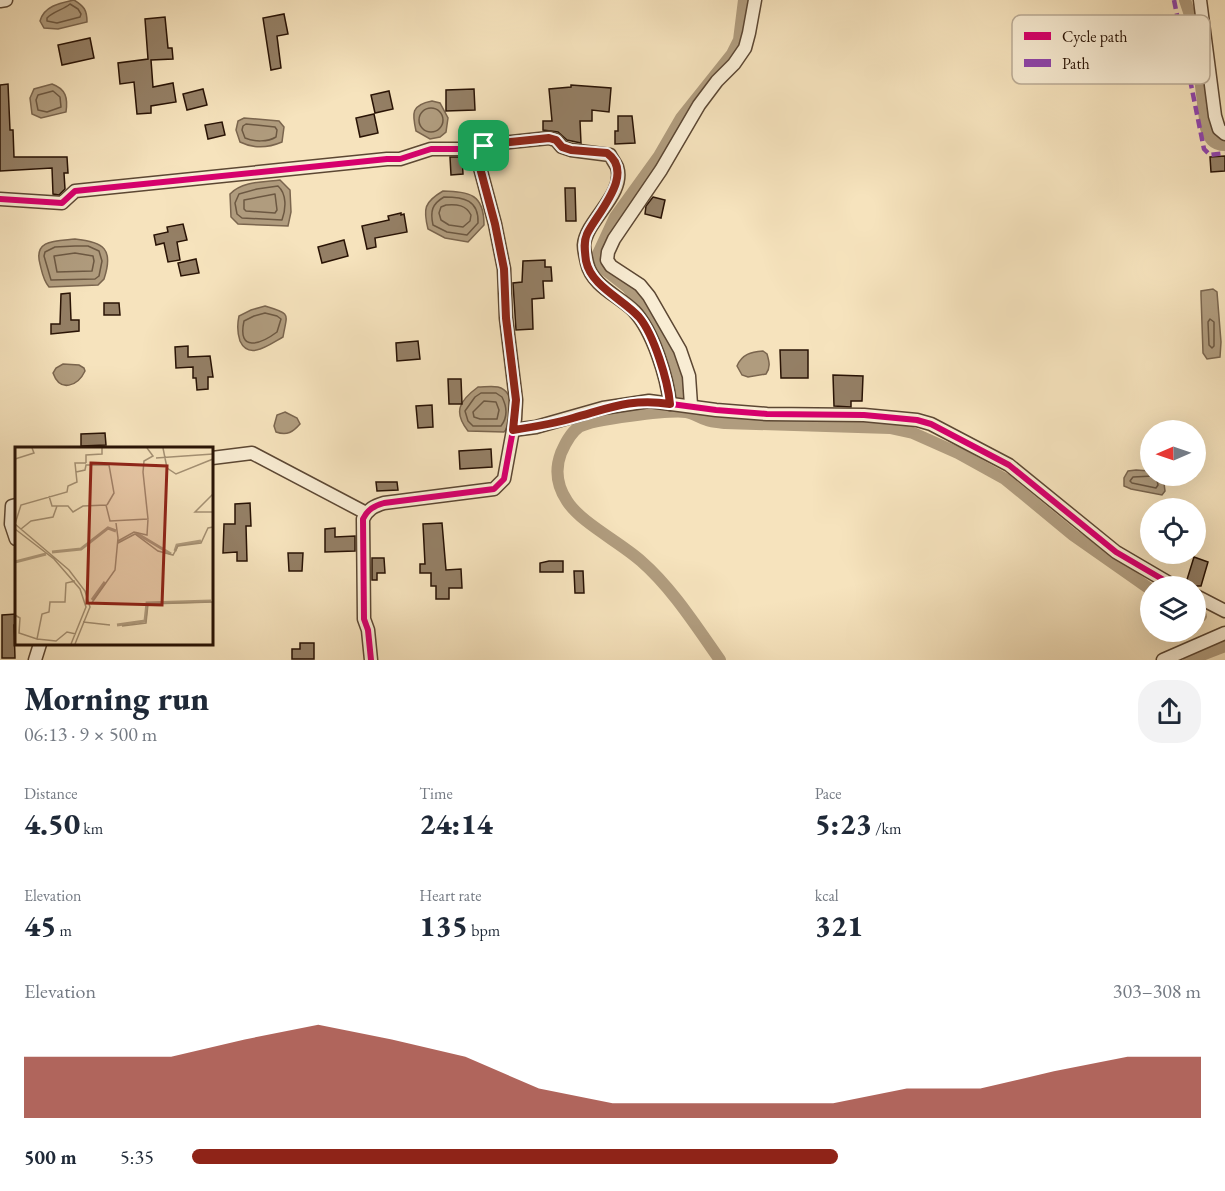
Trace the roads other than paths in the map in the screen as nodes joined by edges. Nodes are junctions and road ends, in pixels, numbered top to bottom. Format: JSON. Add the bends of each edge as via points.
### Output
{"nodes":[{"id":1,"x":6,"y":0,"type":"edge"},
{"id":2,"x":755,"y":0,"type":"edge"},
{"id":3,"x":1200,"y":0,"type":"edge"},
{"id":4,"x":0,"y":1,"type":"edge"},
{"id":5,"x":1202,"y":15,"type":"edge"},
{"id":6,"x":1210,"y":77,"type":"edge"},
{"id":7,"x":1225,"y":134,"type":"edge"},
{"id":8,"x":475,"y":149,"type":"junction"},
{"id":9,"x":0,"y":200,"type":"edge"},
{"id":10,"x":670,"y":404,"type":"junction"},
{"id":11,"x":691,"y":405,"type":"junction"},
{"id":12,"x":513,"y":430,"type":"junction"},
{"id":13,"x":213,"y":458,"type":"edge"},
{"id":14,"x":15,"y":505,"type":"edge"},
{"id":15,"x":366,"y":513,"type":"junction"},
{"id":16,"x":15,"y":536,"type":"edge"},
{"id":17,"x":1157,"y":576,"type":"edge"},
{"id":18,"x":1206,"y":602,"type":"edge"},
{"id":19,"x":1225,"y":612,"type":"edge"},
{"id":20,"x":1225,"y":633,"type":"edge"},
{"id":21,"x":40,"y":645,"type":"edge"},
{"id":22,"x":35,"y":660,"type":"edge"},
{"id":23,"x":371,"y":660,"type":"edge"},
{"id":24,"x":1163,"y":660,"type":"edge"}],
"edges":[{"from":1,"to":4,"type":"street"},
{"from":2,"to":11,"type":"street","via":[[745,48],[699,105],[608,252],[611,266],[640,285],[649,296],[680,350],[689,376]]},
{"from":3,"to":5,"type":"street"},
{"from":6,"to":7,"type":"street","via":[[1215,116]]},
{"from":8,"to":9,"type":"street","via":[[431,149],[400,159],[75,191],[62,203]]},
{"from":8,"to":10,"type":"street","via":[[549,138],[571,150],[610,155],[617,168],[617,183],[587,235],[587,264],[597,283],[642,321],[663,371]]},
{"from":8,"to":12,"type":"street","via":[[504,269],[516,400]]},
{"from":10,"to":11,"type":"street"},
{"from":10,"to":12,"type":"street","via":[[631,402]]},
{"from":11,"to":17,"type":"street","via":[[767,414],[901,417],[932,424],[1010,465],[1116,552]]},
{"from":12,"to":15,"type":"street","via":[[504,479],[494,489],[384,503]]},
{"from":13,"to":15,"type":"street","via":[[252,453]]},
{"from":14,"to":16,"type":"street","via":[[11,525]]},
{"from":15,"to":23,"type":"street","via":[[363,603]]},
{"from":18,"to":19,"type":"street"},
{"from":20,"to":24,"type":"street"},
{"from":21,"to":22,"type":"street"}]}
